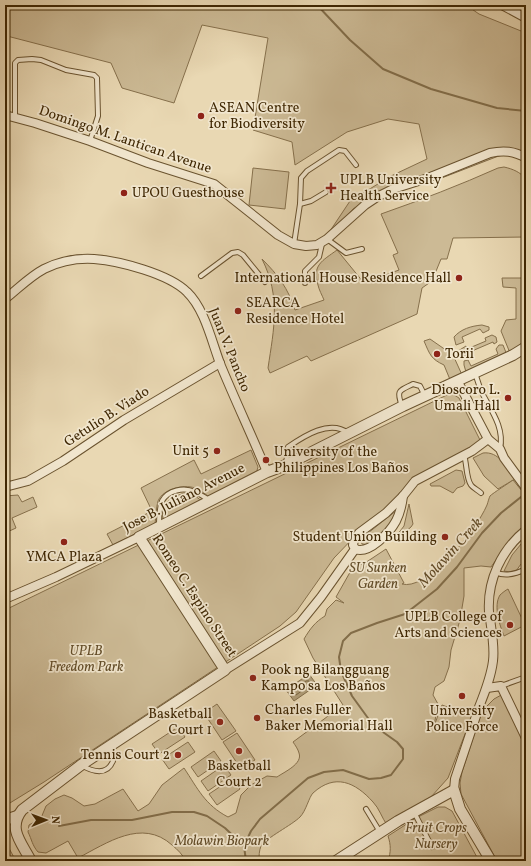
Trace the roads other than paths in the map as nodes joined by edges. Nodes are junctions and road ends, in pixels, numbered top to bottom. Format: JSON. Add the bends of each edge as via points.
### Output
{"nodes":[{"id":1,"x":502,"y":5,"type":"edge"},
{"id":2,"x":526,"y":18,"type":"edge"},
{"id":3,"x":5,"y":115,"type":"edge"},
{"id":4,"x":15,"y":118,"type":"junction"},
{"id":5,"x":90,"y":141,"type":"junction"},
{"id":6,"x":526,"y":158,"type":"edge"},
{"id":7,"x":356,"y":165,"type":"dead end"},
{"id":8,"x":326,"y":192,"type":"dead end"},
{"id":9,"x":300,"y":204,"type":"junction"},
{"id":10,"x":325,"y":241,"type":"junction"},
{"id":11,"x":294,"y":244,"type":"junction"},
{"id":12,"x":362,"y":248,"type":"dead end"},
{"id":13,"x":201,"y":276,"type":"dead end"},
{"id":14,"x":265,"y":282,"type":"dead end"},
{"id":15,"x":305,"y":283,"type":"dead end"},
{"id":16,"x":5,"y":299,"type":"edge"},
{"id":17,"x":526,"y":347,"type":"edge"},
{"id":18,"x":220,"y":363,"type":"junction"},
{"id":19,"x":475,"y":373,"type":"junction"},
{"id":20,"x":458,"y":382,"type":"junction"},
{"id":21,"x":425,"y":396,"type":"junction"},
{"id":22,"x":403,"y":406,"type":"junction"},
{"id":23,"x":348,"y":433,"type":"junction"},
{"id":24,"x":488,"y":439,"type":"junction"},
{"id":25,"x":500,"y":449,"type":"junction"},
{"id":26,"x":464,"y":455,"type":"junction"},
{"id":27,"x":286,"y":465,"type":"junction"},
{"id":28,"x":267,"y":472,"type":"junction"},
{"id":29,"x":5,"y":487,"type":"edge"},
{"id":30,"x":526,"y":488,"type":"edge"},
{"id":31,"x":481,"y":493,"type":"dead end"},
{"id":32,"x":403,"y":496,"type":"junction"},
{"id":33,"x":211,"y":502,"type":"junction"},
{"id":34,"x":159,"y":528,"type":"junction"},
{"id":35,"x":526,"y":530,"type":"edge"},
{"id":36,"x":139,"y":538,"type":"junction"},
{"id":37,"x":355,"y":549,"type":"junction"},
{"id":38,"x":526,"y":569,"type":"edge"},
{"id":39,"x":495,"y":572,"type":"junction"},
{"id":40,"x":5,"y":599,"type":"edge"},
{"id":41,"x":225,"y":670,"type":"junction"},
{"id":42,"x":526,"y":677,"type":"edge"},
{"id":43,"x":501,"y":686,"type":"junction"},
{"id":44,"x":487,"y":688,"type":"junction"},
{"id":45,"x":526,"y":738,"type":"edge"},
{"id":46,"x":111,"y":745,"type":"junction"},
{"id":47,"x":81,"y":765,"type":"junction"},
{"id":48,"x":454,"y":790,"type":"junction"},
{"id":49,"x":366,"y":809,"type":"dead end"},
{"id":50,"x":413,"y":812,"type":"junction"},
{"id":51,"x":12,"y":820,"type":"edge"},
{"id":52,"x":381,"y":832,"type":"junction"},
{"id":53,"x":432,"y":847,"type":"dead end"},
{"id":54,"x":31,"y":861,"type":"edge"},
{"id":55,"x":336,"y":861,"type":"edge"},
{"id":56,"x":491,"y":861,"type":"edge"}],
"edges":[{"from":1,"to":2,"type":"street"},
{"from":3,"to":4,"type":"street","name":"Domingo M. Lantican Avenue"},
{"from":4,"to":5,"type":"street","name":"Domingo M. Lantican Avenue"},
{"from":4,"to":5,"type":"lane","via":[[15,63],[18,60],[41,60],[66,70],[94,75],[98,116]]},
{"from":5,"to":11,"type":"street","name":"Domingo M. Lantican Avenue","via":[[214,184],[278,235]]},
{"from":6,"to":10,"type":"street","via":[[511,151],[490,153],[393,189],[365,205]]},
{"from":7,"to":9,"type":"lane","via":[[345,151],[339,150],[307,171],[301,178]]},
{"from":8,"to":9,"type":"lane"},
{"from":9,"to":11,"type":"lane"},
{"from":10,"to":11,"type":"street","name":"Domingo M. Lantican Avenue","via":[[317,245]]},
{"from":10,"to":12,"type":"lane","via":[[346,253]]},
{"from":10,"to":15,"type":"lane","via":[[319,257],[305,271]]},
{"from":13,"to":14,"type":"lane","via":[[232,253],[238,252]]},
{"from":16,"to":18,"type":"street","name":"Juan V. Pancho","via":[[44,269],[63,262],[94,259],[162,276],[188,292],[203,316]]},
{"from":17,"to":19,"type":"street","name":"Jose B. Juliano Avenue"},
{"from":18,"to":28,"type":"street","name":"Juan V. Pancho"},
{"from":18,"to":29,"type":"street","name":"Getulio B. Viado","via":[[124,420],[63,461],[28,481]]},
{"from":19,"to":20,"type":"street","name":"Jose B. Juliano Avenue"},
{"from":19,"to":25,"type":"lane","via":[[500,429]]},
{"from":20,"to":21,"type":"street","name":"Jose B. Juliano Avenue"},
{"from":20,"to":24,"type":"street"},
{"from":21,"to":22,"type":"street","name":"Jose B. Juliano Avenue"},
{"from":21,"to":22,"type":"lane","via":[[420,386],[413,384],[401,389],[398,396]]},
{"from":22,"to":23,"type":"street","name":"Jose B. Juliano Avenue"},
{"from":23,"to":27,"type":"street","name":"Jose B. Juliano Avenue"},
{"from":23,"to":27,"type":"lane","via":[[342,428],[328,427],[298,440],[288,447]]},
{"from":24,"to":25,"type":"street"},
{"from":24,"to":26,"type":"street"},
{"from":25,"to":30,"type":"street"},
{"from":26,"to":31,"type":"lane","via":[[469,483]]},
{"from":26,"to":32,"type":"street","via":[[415,481]]},
{"from":27,"to":28,"type":"street","name":"Jose B. Juliano Avenue"},
{"from":28,"to":33,"type":"street","name":"Jose B. Juliano Avenue"},
{"from":32,"to":37,"type":"street","via":[[360,533],[354,540]]},
{"from":32,"to":37,"type":"street","via":[[396,520],[382,539],[370,548]]},
{"from":33,"to":34,"type":"street","name":"Jose B. Juliano Avenue"},
{"from":33,"to":34,"type":"lane","via":[[190,490],[170,493],[160,506]]},
{"from":34,"to":36,"type":"street","name":"Jose B. Juliano Avenue"},
{"from":35,"to":39,"type":"street","via":[[506,552]]},
{"from":36,"to":40,"type":"street","name":"Jose B. Juliano Avenue"},
{"from":36,"to":41,"type":"street","name":"Romeo C. Espino Street"},
{"from":37,"to":41,"type":"street","via":[[300,623]]},
{"from":38,"to":39,"type":"lane","via":[[516,574]]},
{"from":39,"to":44,"type":"street","via":[[489,595],[493,660]]},
{"from":41,"to":46,"type":"street"},
{"from":42,"to":43,"type":"lane"},
{"from":43,"to":44,"type":"street"},
{"from":43,"to":45,"type":"street"},
{"from":44,"to":48,"type":"street","via":[[455,779]]},
{"from":46,"to":47,"type":"street"},
{"from":46,"to":47,"type":"lane","via":[[113,761],[104,771],[96,772]]},
{"from":47,"to":51,"type":"street"},
{"from":48,"to":50,"type":"street"},
{"from":48,"to":56,"type":"street","via":[[460,808]]},
{"from":49,"to":52,"type":"lane"},
{"from":50,"to":52,"type":"street"},
{"from":50,"to":53,"type":"lane"},
{"from":51,"to":54,"type":"street"},
{"from":52,"to":55,"type":"street"}]}
